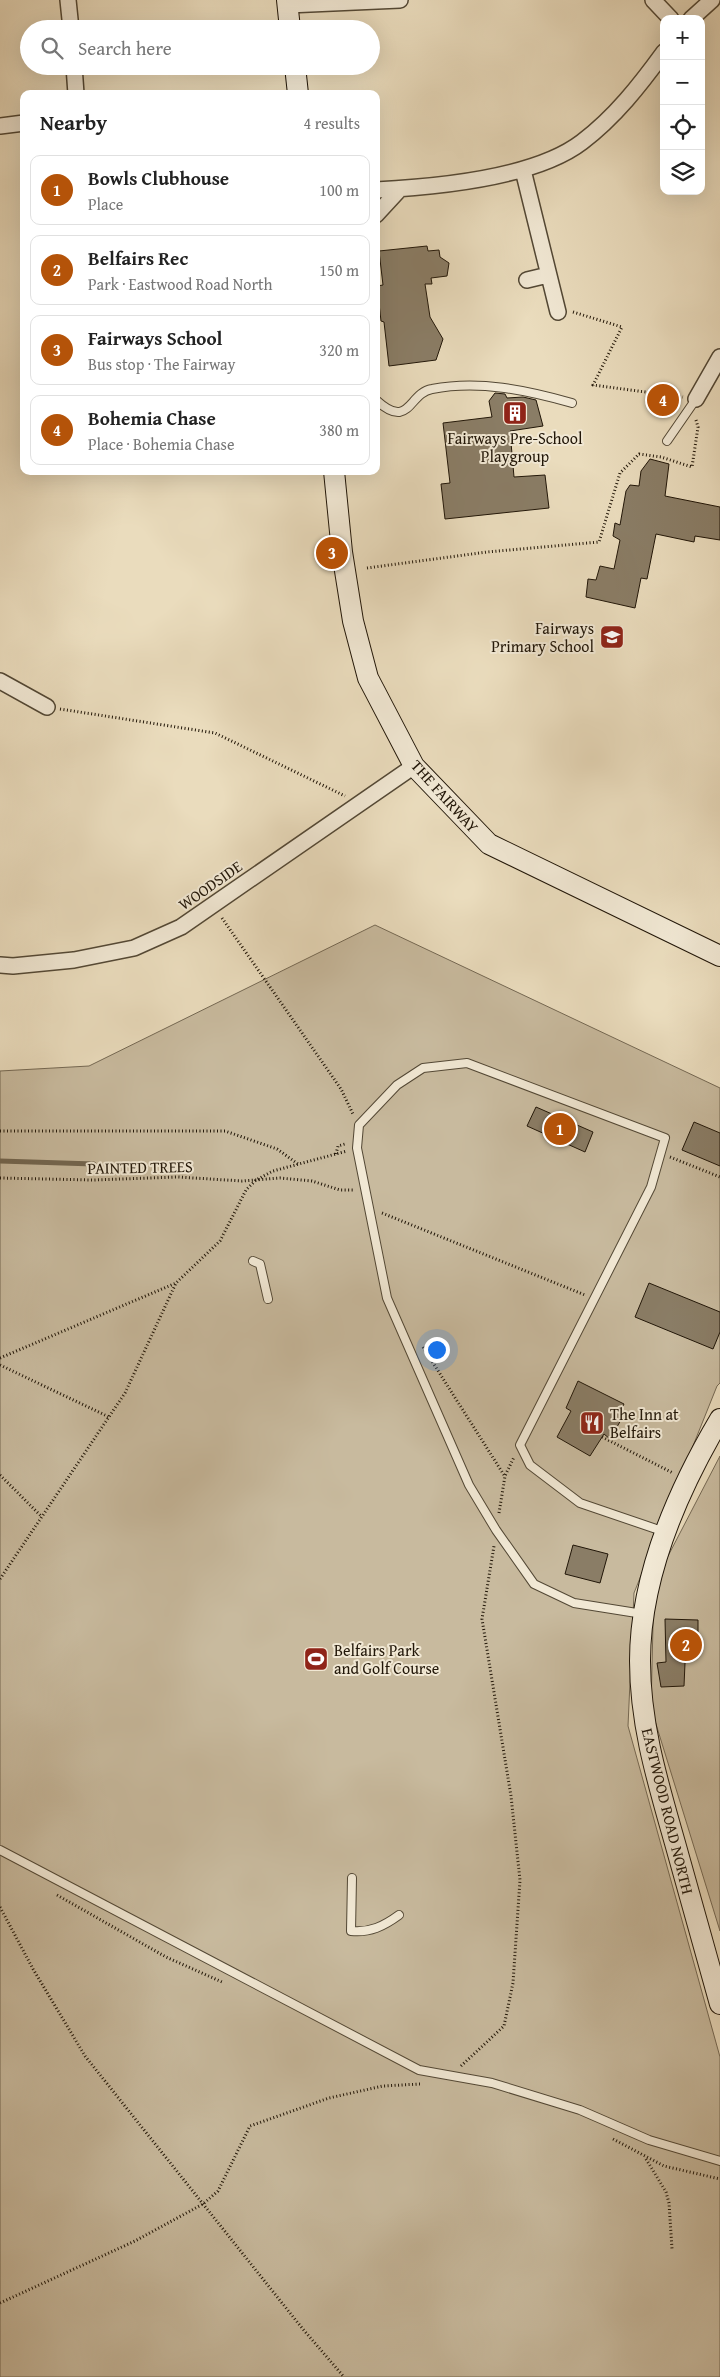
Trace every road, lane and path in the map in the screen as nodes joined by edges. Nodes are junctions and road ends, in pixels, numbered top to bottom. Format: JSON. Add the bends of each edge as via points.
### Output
{"nodes":[{"id":1,"x":68,"y":0,"type":"edge"},
{"id":2,"x":400,"y":0,"type":"edge"},
{"id":3,"x":653,"y":0,"type":"edge"},
{"id":4,"x":712,"y":0,"type":"edge"},
{"id":5,"x":287,"y":3,"type":"edge"},
{"id":6,"x":667,"y":15,"type":"edge"},
{"id":7,"x":695,"y":15,"type":"edge"},
{"id":8,"x":70,"y":20,"type":"edge"},
{"id":9,"x":289,"y":20,"type":"edge"},
{"id":10,"x":660,"y":58,"type":"edge"},
{"id":11,"x":75,"y":75,"type":"edge"},
{"id":12,"x":295,"y":75,"type":"edge"},
{"id":13,"x":76,"y":90,"type":"edge"},
{"id":14,"x":295,"y":90,"type":"edge"},
{"id":15,"x":20,"y":124,"type":"edge"},
{"id":16,"x":0,"y":126,"type":"edge"},
{"id":17,"x":523,"y":170,"type":"junction"},
{"id":18,"x":400,"y":189,"type":"junction"},
{"id":19,"x":380,"y":190,"type":"edge"},
{"id":20,"x":380,"y":211,"type":"edge"},
{"id":21,"x":548,"y":275,"type":"junction"},
{"id":22,"x":527,"y":280,"type":"dead end"},
{"id":23,"x":558,"y":312,"type":"joint"},
{"id":24,"x":720,"y":357,"type":"edge"},
{"id":25,"x":696,"y":399,"type":"junction"},
{"id":26,"x":572,"y":403,"type":"dead end"},
{"id":27,"x":380,"y":404,"type":"edge"},
{"id":28,"x":695,"y":418,"type":"dead end"},
{"id":29,"x":667,"y":441,"type":"dead end"},
{"id":30,"x":334,"y":475,"type":"edge"},
{"id":31,"x":367,"y":568,"type":"dead end"},
{"id":32,"x":0,"y":681,"type":"edge"},
{"id":33,"x":47,"y":707,"type":"joint"},
{"id":34,"x":414,"y":766,"type":"junction"},
{"id":35,"x":360,"y":803,"type":"junction"},
{"id":36,"x":213,"y":904,"type":"junction"},
{"id":37,"x":720,"y":956,"type":"edge"},
{"id":38,"x":0,"y":965,"type":"edge"},
{"id":39,"x":359,"y":1125,"type":"junction"},
{"id":40,"x":0,"y":1131,"type":"edge"},
{"id":41,"x":358,"y":1148,"type":"junction"},
{"id":42,"x":660,"y":1153,"type":"junction"},
{"id":43,"x":298,"y":1164,"type":"junction"},
{"id":44,"x":720,"y":1177,"type":"edge"},
{"id":45,"x":0,"y":1178,"type":"edge"},
{"id":46,"x":256,"y":1180,"type":"junction"},
{"id":47,"x":366,"y":1190,"type":"junction"},
{"id":48,"x":370,"y":1208,"type":"junction"},
{"id":49,"x":253,"y":1261,"type":"dead end"},
{"id":50,"x":176,"y":1283,"type":"junction"},
{"id":51,"x":268,"y":1299,"type":"dead end"},
{"id":52,"x":594,"y":1299,"type":"junction"},
{"id":53,"x":422,"y":1345,"type":"dead end"},
{"id":54,"x":0,"y":1358,"type":"edge"},
{"id":55,"x":0,"y":1365,"type":"edge"},
{"id":56,"x":109,"y":1417,"type":"junction"},
{"id":57,"x":720,"y":1419,"type":"edge"},
{"id":58,"x":602,"y":1437,"type":"dead end"},
{"id":59,"x":520,"y":1445,"type":"junction"},
{"id":60,"x":0,"y":1475,"type":"edge"},
{"id":61,"x":505,"y":1476,"type":"junction"},
{"id":62,"x":686,"y":1480,"type":"junction"},
{"id":63,"x":42,"y":1517,"type":"junction"},
{"id":64,"x":496,"y":1530,"type":"junction"},
{"id":65,"x":665,"y":1532,"type":"junction"},
{"id":66,"x":0,"y":1580,"type":"edge"},
{"id":67,"x":644,"y":1614,"type":"junction"},
{"id":68,"x":0,"y":1850,"type":"edge"},
{"id":69,"x":352,"y":1878,"type":"dead end"},
{"id":70,"x":0,"y":1907,"type":"edge"},
{"id":71,"x":399,"y":1915,"type":"dead end"},
{"id":72,"x":720,"y":2004,"type":"edge"},
{"id":73,"x":446,"y":2076,"type":"junction"},
{"id":74,"x":720,"y":2161,"type":"edge"},
{"id":75,"x":720,"y":2179,"type":"edge"},
{"id":76,"x":203,"y":2204,"type":"junction"},
{"id":77,"x":672,"y":2249,"type":"dead end"},
{"id":78,"x":0,"y":2303,"type":"edge"},
{"id":79,"x":344,"y":2377,"type":"edge"}],
"edges":[{"from":1,"to":8,"type":"street"},
{"from":2,"to":5,"type":"street"},
{"from":3,"to":6,"type":"street"},
{"from":4,"to":7,"type":"street"},
{"from":5,"to":9,"type":"street"},
{"from":10,"to":17,"type":"street","via":[[637,91],[582,143],[556,158]]},
{"from":11,"to":13,"type":"street"},
{"from":12,"to":14,"type":"street"},
{"from":15,"to":16,"type":"street"},
{"from":17,"to":18,"type":"street"},
{"from":17,"to":21,"type":"street"},
{"from":18,"to":19,"type":"street"},
{"from":18,"to":20,"type":"street"},
{"from":21,"to":22,"type":"street"},
{"from":21,"to":23,"type":"street"},
{"from":23,"to":25,"type":"path","via":[[575,312],[622,327],[593,385]]},
{"from":24,"to":25,"type":"street"},
{"from":25,"to":29,"type":"lane"},
{"from":26,"to":27,"type":"lane","via":[[507,387],[441,387],[424,390],[410,407],[399,412],[386,409]]},
{"from":28,"to":31,"type":"path","via":[[698,427],[692,467],[639,454],[620,473],[599,542],[487,552]]},
{"from":30,"to":34,"type":"street","name":"THE FAIRWAY","via":[[343,562],[353,621],[368,678]]},
{"from":32,"to":33,"type":"street"},
{"from":33,"to":35,"type":"path","via":[[216,732]]},
{"from":34,"to":35,"type":"street","name":"WOODSIDE"},
{"from":34,"to":37,"type":"street","name":"THE FAIRWAY","via":[[489,844]]},
{"from":35,"to":36,"type":"street","name":"WOODSIDE"},
{"from":36,"to":38,"type":"street","name":"WOODSIDE","via":[[181,926],[134,948],[74,960]]},
{"from":36,"to":39,"type":"path","via":[[341,1089]]},
{"from":39,"to":41,"type":"lane"},
{"from":39,"to":42,"type":"lane","via":[[397,1085],[422,1068],[467,1063],[665,1138]]},
{"from":40,"to":43,"type":"path","via":[[225,1131],[277,1149]]},
{"from":41,"to":43,"type":"path"},
{"from":41,"to":47,"type":"lane"},
{"from":42,"to":44,"type":"path"},
{"from":42,"to":52,"type":"lane","via":[[651,1187]]},
{"from":43,"to":46,"type":"path"},
{"from":45,"to":46,"type":"path","name":"PAINTED TREES"},
{"from":46,"to":47,"type":"path","name":"PAINTED TREES","via":[[280,1178],[312,1181],[340,1190]]},
{"from":46,"to":50,"type":"path","via":[[246,1190],[220,1241]]},
{"from":47,"to":48,"type":"lane"},
{"from":48,"to":52,"type":"path"},
{"from":48,"to":64,"type":"lane","via":[[387,1298],[469,1484]]},
{"from":49,"to":51,"type":"lane","via":[[260,1264]]},
{"from":50,"to":54,"type":"path"},
{"from":50,"to":56,"type":"path","via":[[125,1393]]},
{"from":52,"to":59,"type":"lane"},
{"from":53,"to":61,"type":"path"},
{"from":55,"to":56,"type":"path"},
{"from":56,"to":63,"type":"path"},
{"from":57,"to":62,"type":"street","name":"EASTWOOD ROAD NORTH"},
{"from":58,"to":62,"type":"path"},
{"from":59,"to":61,"type":"path"},
{"from":59,"to":65,"type":"lane","via":[[530,1465],[580,1503]]},
{"from":60,"to":63,"type":"path"},
{"from":61,"to":64,"type":"path"},
{"from":62,"to":65,"type":"street","name":"EASTWOOD ROAD NORTH"},
{"from":63,"to":66,"type":"path"},
{"from":64,"to":67,"type":"lane","via":[[534,1584],[574,1603]]},
{"from":64,"to":73,"type":"path","via":[[482,1619],[511,1796],[520,1880],[513,1983],[504,2026],[468,2062]]},
{"from":65,"to":67,"type":"street","name":"EASTWOOD ROAD NORTH"},
{"from":67,"to":72,"type":"street","name":"EASTWOOD ROAD NORTH","via":[[640,1660],[642,1708],[650,1755]]},
{"from":68,"to":73,"type":"lane","via":[[419,2070]]},
{"from":69,"to":71,"type":"lane","via":[[351,1931],[376,1929]]},
{"from":70,"to":76,"type":"path","via":[[85,2056]]},
{"from":73,"to":74,"type":"lane","via":[[492,2083],[571,2107],[649,2140]]},
{"from":73,"to":76,"type":"path","via":[[435,2082],[383,2086],[329,2098],[250,2126],[218,2191]]},
{"from":75,"to":77,"type":"path","via":[[664,2166],[646,2158],[670,2203]]},
{"from":76,"to":78,"type":"path","via":[[135,2241]]},
{"from":76,"to":79,"type":"path"}]}
